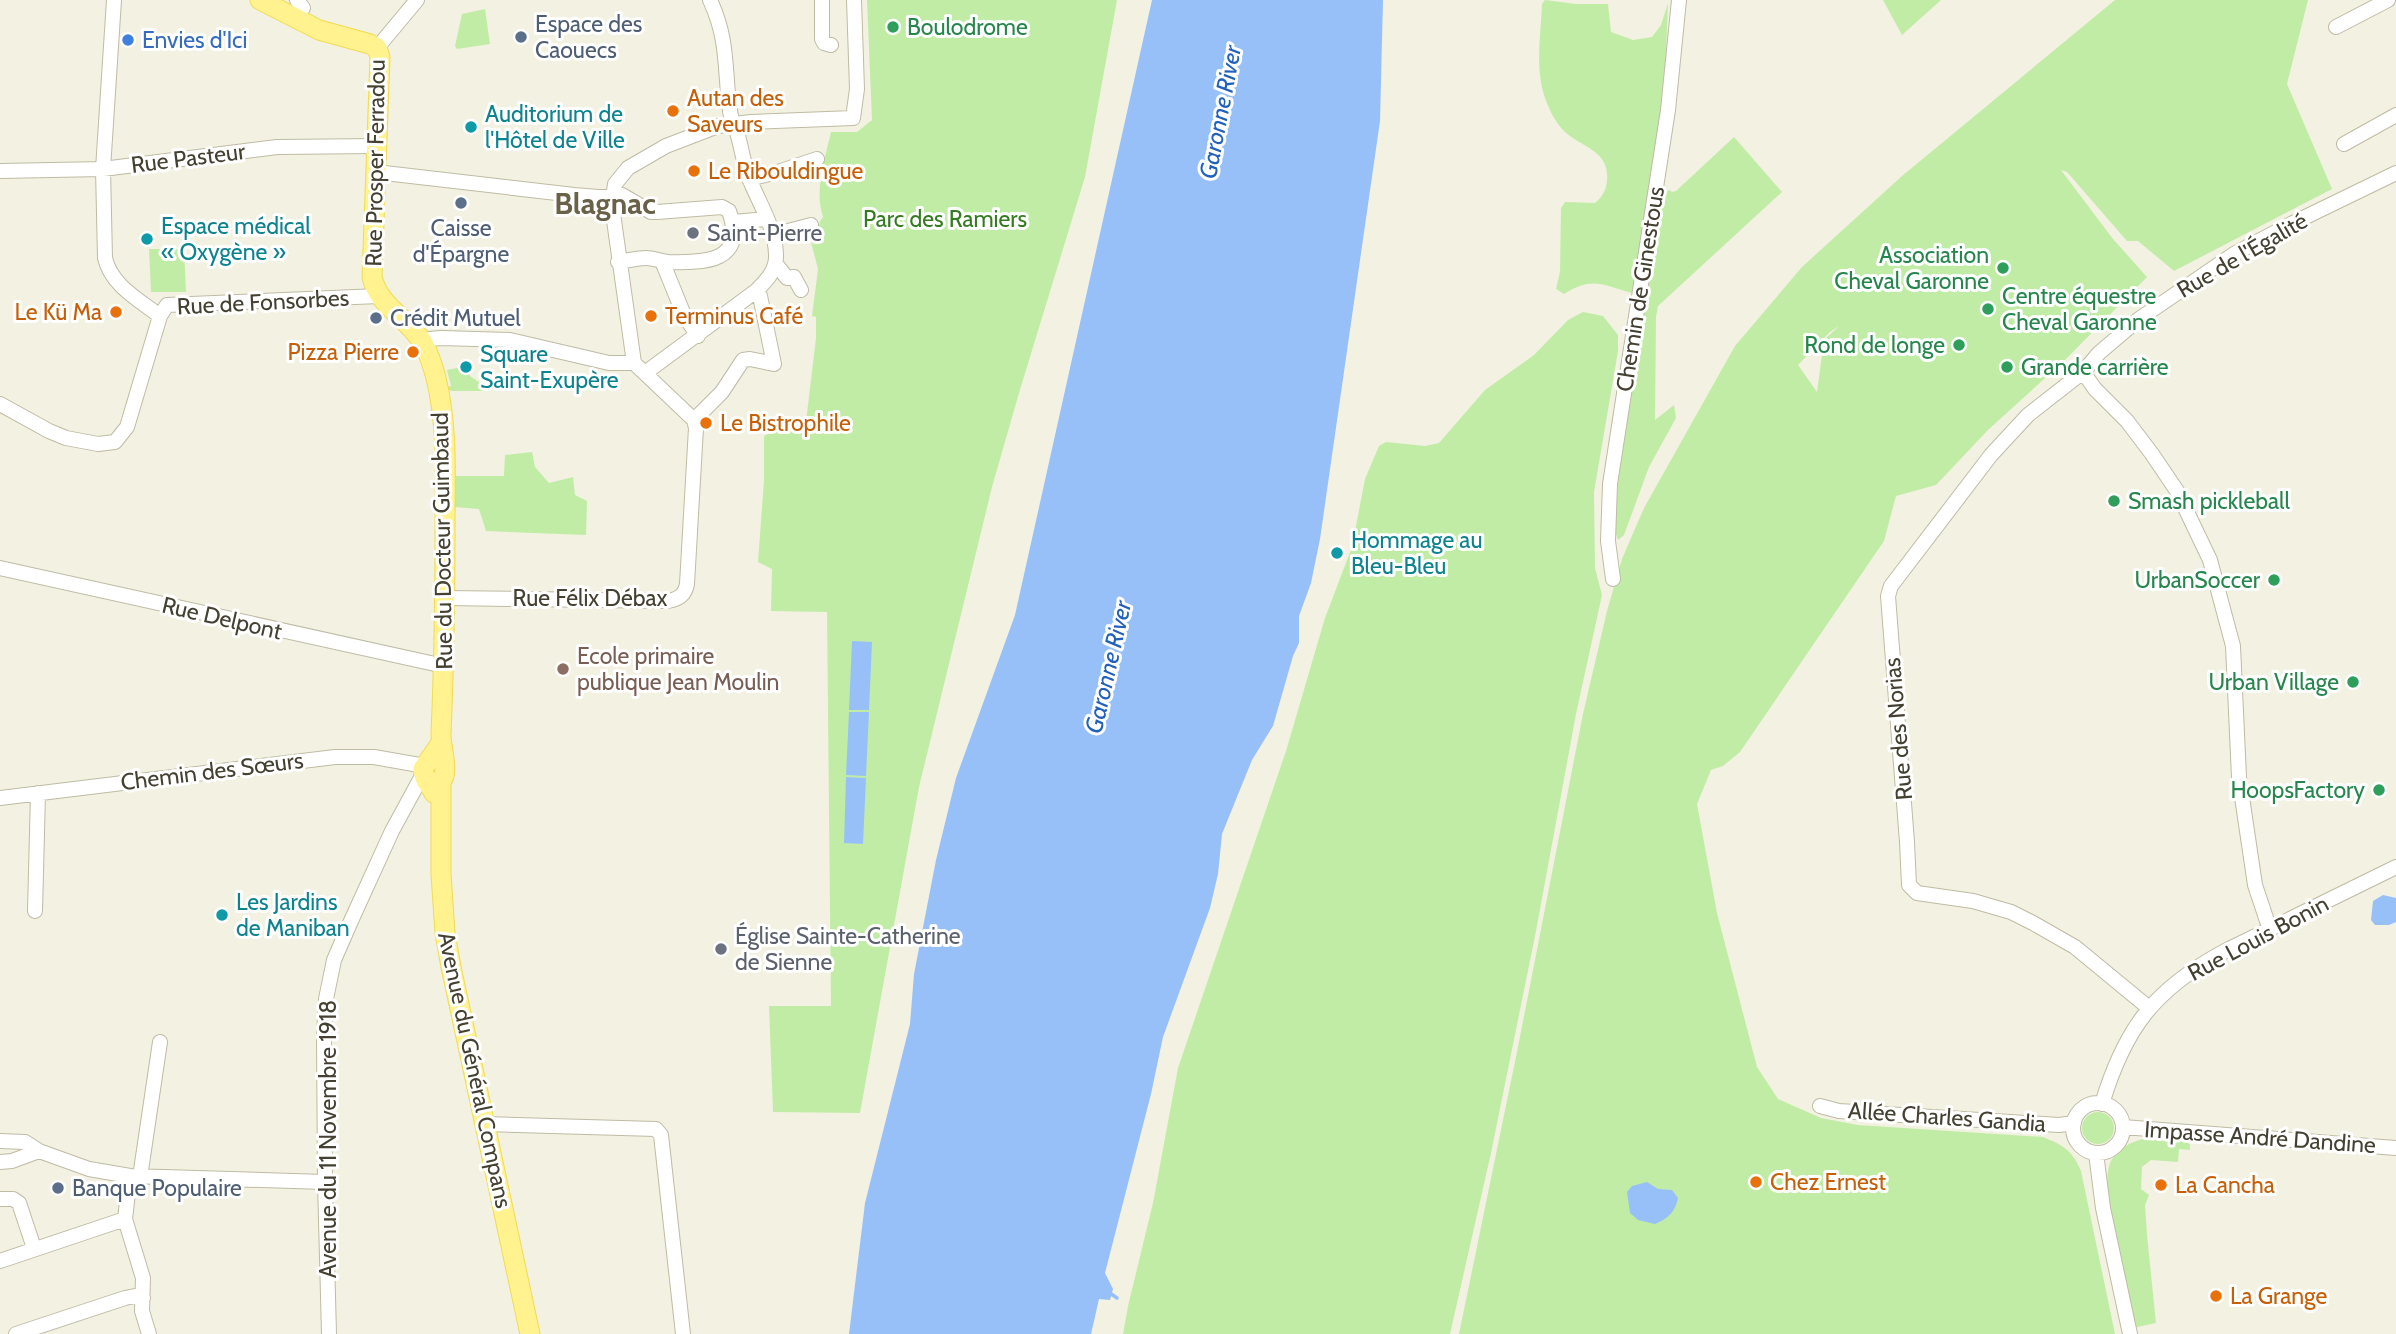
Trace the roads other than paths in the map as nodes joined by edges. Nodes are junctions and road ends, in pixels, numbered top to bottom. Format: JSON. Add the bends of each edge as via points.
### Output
{"nodes":[{"id":1,"x":114,"y":0,"type":"edge"},
{"id":2,"x":417,"y":0,"type":"edge"},
{"id":3,"x":710,"y":0,"type":"edge"},
{"id":4,"x":822,"y":0,"type":"edge"},
{"id":5,"x":855,"y":0,"type":"edge"},
{"id":6,"x":1679,"y":0,"type":"edge"},
{"id":7,"x":2388,"y":0,"type":"edge"},
{"id":8,"x":268,"y":2,"type":"edge"},
{"id":9,"x":2336,"y":27,"type":"dead end"},
{"id":10,"x":831,"y":45,"type":"dead end"},
{"id":11,"x":377,"y":48,"type":"junction"},
{"id":12,"x":2396,"y":115,"type":"edge"},
{"id":13,"x":734,"y":124,"type":"junction"},
{"id":14,"x":2344,"y":144,"type":"dead end"},
{"id":15,"x":377,"y":146,"type":"junction"},
{"id":16,"x":817,"y":159,"type":"dead end"},
{"id":17,"x":103,"y":169,"type":"junction"},
{"id":18,"x":0,"y":171,"type":"edge"},
{"id":19,"x":380,"y":172,"type":"junction"},
{"id":20,"x":2396,"y":173,"type":"edge"},
{"id":21,"x":749,"y":179,"type":"junction"},
{"id":22,"x":612,"y":197,"type":"junction"},
{"id":23,"x":767,"y":219,"type":"junction"},
{"id":24,"x":733,"y":222,"type":"junction"},
{"id":25,"x":811,"y":225,"type":"dead end"},
{"id":26,"x":773,"y":235,"type":"junction"},
{"id":27,"x":662,"y":261,"type":"junction"},
{"id":28,"x":618,"y":262,"type":"junction"},
{"id":29,"x":776,"y":264,"type":"junction"},
{"id":30,"x":801,"y":290,"type":"dead end"},
{"id":31,"x":756,"y":291,"type":"junction"},
{"id":32,"x":379,"y":296,"type":"junction"},
{"id":33,"x":160,"y":316,"type":"junction"},
{"id":34,"x":698,"y":336,"type":"junction"},
{"id":35,"x":423,"y":343,"type":"junction"},
{"id":36,"x":634,"y":363,"type":"junction"},
{"id":37,"x":2083,"y":372,"type":"junction"},
{"id":38,"x":645,"y":373,"type":"junction"},
{"id":39,"x":0,"y":404,"type":"edge"},
{"id":40,"x":694,"y":420,"type":"junction"},
{"id":41,"x":0,"y":568,"type":"edge"},
{"id":42,"x":1613,"y":579,"type":"dead end"},
{"id":43,"x":445,"y":598,"type":"junction"},
{"id":44,"x":444,"y":666,"type":"junction"},
{"id":45,"x":432,"y":776,"type":"junction"},
{"id":46,"x":37,"y":793,"type":"junction"},
{"id":47,"x":0,"y":798,"type":"edge"},
{"id":48,"x":2396,"y":867,"type":"edge"},
{"id":49,"x":35,"y":911,"type":"dead end"},
{"id":50,"x":2270,"y":930,"type":"junction"},
{"id":51,"x":2149,"y":1008,"type":"junction"},
{"id":52,"x":160,"y":1042,"type":"dead end"},
{"id":53,"x":2102,"y":1104,"type":"junction"},
{"id":54,"x":1820,"y":1106,"type":"dead end"},
{"id":55,"x":2074,"y":1123,"type":"junction"},
{"id":56,"x":485,"y":1124,"type":"junction"},
{"id":57,"x":2123,"y":1127,"type":"junction"},
{"id":58,"x":5,"y":1141,"type":"edge"},
{"id":59,"x":2396,"y":1148,"type":"edge"},
{"id":60,"x":39,"y":1151,"type":"junction"},
{"id":61,"x":2096,"y":1153,"type":"junction"},
{"id":62,"x":6,"y":1161,"type":"edge"},
{"id":63,"x":135,"y":1177,"type":"junction"},
{"id":64,"x":325,"y":1181,"type":"junction"},
{"id":65,"x":0,"y":1199,"type":"edge"},
{"id":66,"x":125,"y":1219,"type":"junction"},
{"id":67,"x":34,"y":1248,"type":"junction"},
{"id":68,"x":1,"y":1260,"type":"edge"},
{"id":69,"x":143,"y":1298,"type":"junction"},
{"id":70,"x":16,"y":1334,"type":"edge"},
{"id":71,"x":149,"y":1334,"type":"edge"},
{"id":72,"x":329,"y":1334,"type":"edge"},
{"id":73,"x":530,"y":1334,"type":"edge"},
{"id":74,"x":683,"y":1334,"type":"edge"},
{"id":75,"x":2130,"y":1334,"type":"edge"}],
"edges":[{"from":1,"to":17,"type":"street"},
{"from":2,"to":11,"type":"street"},
{"from":3,"to":13,"type":"street","via":[[726,46]]},
{"from":4,"to":10,"type":"street","via":[[822,38]]},
{"from":5,"to":13,"type":"street","via":[[857,89],[853,118]]},
{"from":6,"to":42,"type":"street","name":"Chemin de Ginestous","via":[[1668,110],[1610,484],[1608,541]]},
{"from":7,"to":9,"type":"street"},
{"from":8,"to":11,"type":"main road","via":[[319,30]]},
{"from":11,"to":15,"type":"main road","name":"Rue Prosper Ferradou","via":[[381,67]]},
{"from":12,"to":14,"type":"street"},
{"from":13,"to":21,"type":"street"},
{"from":13,"to":22,"type":"street","via":[[656,151],[628,169],[615,184]]},
{"from":15,"to":17,"type":"street","name":"Rue Pasteur","via":[[277,147]]},
{"from":15,"to":19,"type":"main road","name":"Rue Prosper Ferradou"},
{"from":16,"to":21,"type":"street"},
{"from":17,"to":18,"type":"street","name":"Rue Pasteur"},
{"from":17,"to":33,"type":"street","via":[[107,270]]},
{"from":19,"to":22,"type":"street"},
{"from":19,"to":32,"type":"main road","name":"Rue Prosper Ferradou","via":[[372,267]]},
{"from":20,"to":37,"type":"street","name":"Rue de l'Égalité","via":[[2224,260],[2139,319]]},
{"from":21,"to":23,"type":"street"},
{"from":22,"to":24,"type":"street","via":[[622,195],[651,212],[722,207]]},
{"from":22,"to":28,"type":"street"},
{"from":23,"to":24,"type":"street"},
{"from":23,"to":26,"type":"street"},
{"from":24,"to":27,"type":"street","via":[[735,241],[723,254]]},
{"from":25,"to":26,"type":"street"},
{"from":26,"to":29,"type":"street"},
{"from":27,"to":28,"type":"street"},
{"from":27,"to":34,"type":"street","via":[[684,315]]},
{"from":28,"to":36,"type":"street"},
{"from":29,"to":30,"type":"street","via":[[787,278],[794,277]]},
{"from":29,"to":31,"type":"street"},
{"from":31,"to":34,"type":"street"},
{"from":31,"to":40,"type":"street","via":[[774,364],[743,360],[722,392]]},
{"from":32,"to":33,"type":"street","name":"Rue de Fonsorbes","via":[[167,305]]},
{"from":32,"to":35,"type":"main road","name":"Rue Prosper Ferradou"},
{"from":33,"to":39,"type":"street","name":"Rue de Fonsorbes","via":[[127,427],[115,442],[66,438]]},
{"from":34,"to":38,"type":"street"},
{"from":35,"to":36,"type":"street","via":[[441,338],[510,340],[609,363]]},
{"from":35,"to":43,"type":"main road","name":"Rue du Docteur Guimbaud","via":[[436,377],[445,428]]},
{"from":36,"to":38,"type":"street"},
{"from":37,"to":50,"type":"street","via":[[2127,421],[2177,491],[2210,560],[2233,646],[2239,777],[2255,885]]},
{"from":37,"to":51,"type":"street","name":"Rue des Norias","via":[[2028,415],[1991,456],[1891,586],[1888,596],[1909,885],[1917,893],[1973,901],[2033,923],[2075,947]]},
{"from":38,"to":40,"type":"street"},
{"from":40,"to":43,"type":"street","name":"Rue Félix Débax","via":[[687,584],[682,596],[668,601]]},
{"from":41,"to":44,"type":"street","name":"Rue Delpont"},
{"from":43,"to":44,"type":"main road","name":"Rue du Docteur Guimbaud"},
{"from":44,"to":45,"type":"main road","name":"Rue du Docteur Guimbaud"},
{"from":45,"to":46,"type":"street","name":"Chemin des Sœurs","via":[[374,757],[335,757]]},
{"from":45,"to":56,"type":"main road","name":"Avenue du Général Compans","via":[[445,933]]},
{"from":45,"to":64,"type":"street","name":"Avenue du 11 Novembre 1918","via":[[392,831],[334,960],[324,1035]]},
{"from":46,"to":47,"type":"street","name":"Chemin des Sœurs"},
{"from":46,"to":49,"type":"street"},
{"from":48,"to":50,"type":"street","name":"Rue Louis Bonin"},
{"from":50,"to":51,"type":"street","name":"Rue Louis Bonin","via":[[2198,966]]},
{"from":51,"to":53,"type":"street","name":"Rue Louis Bonin","via":[[2118,1055]]},
{"from":52,"to":63,"type":"street"},
{"from":53,"to":55,"type":"street","via":[[2084,1108]]},
{"from":53,"to":57,"type":"street","via":[[2116,1111]]},
{"from":54,"to":55,"type":"street","name":"Allée Charles Gandia","via":[[1839,1111]]},
{"from":55,"to":61,"type":"street","via":[[2078,1142]]},
{"from":56,"to":73,"type":"main road","name":"Avenue du Général Compans"},
{"from":56,"to":74,"type":"street","via":[[656,1129],[662,1135]]},
{"from":57,"to":59,"type":"street","name":"Impasse André Dandine"},
{"from":57,"to":61,"type":"street","via":[[2117,1145]]},
{"from":58,"to":60,"type":"street","via":[[25,1142]]},
{"from":58,"to":62,"type":"street"},
{"from":60,"to":62,"type":"street"},
{"from":60,"to":63,"type":"street","via":[[89,1169]]},
{"from":61,"to":75,"type":"street"},
{"from":63,"to":64,"type":"street"},
{"from":63,"to":66,"type":"street"},
{"from":64,"to":72,"type":"street","name":"Avenue du 11 Novembre 1918"},
{"from":65,"to":67,"type":"street","via":[[19,1203]]},
{"from":66,"to":67,"type":"street"},
{"from":66,"to":69,"type":"street","via":[[143,1278]]},
{"from":67,"to":68,"type":"street"},
{"from":69,"to":70,"type":"street","via":[[125,1298]]},
{"from":69,"to":71,"type":"street"}]}
